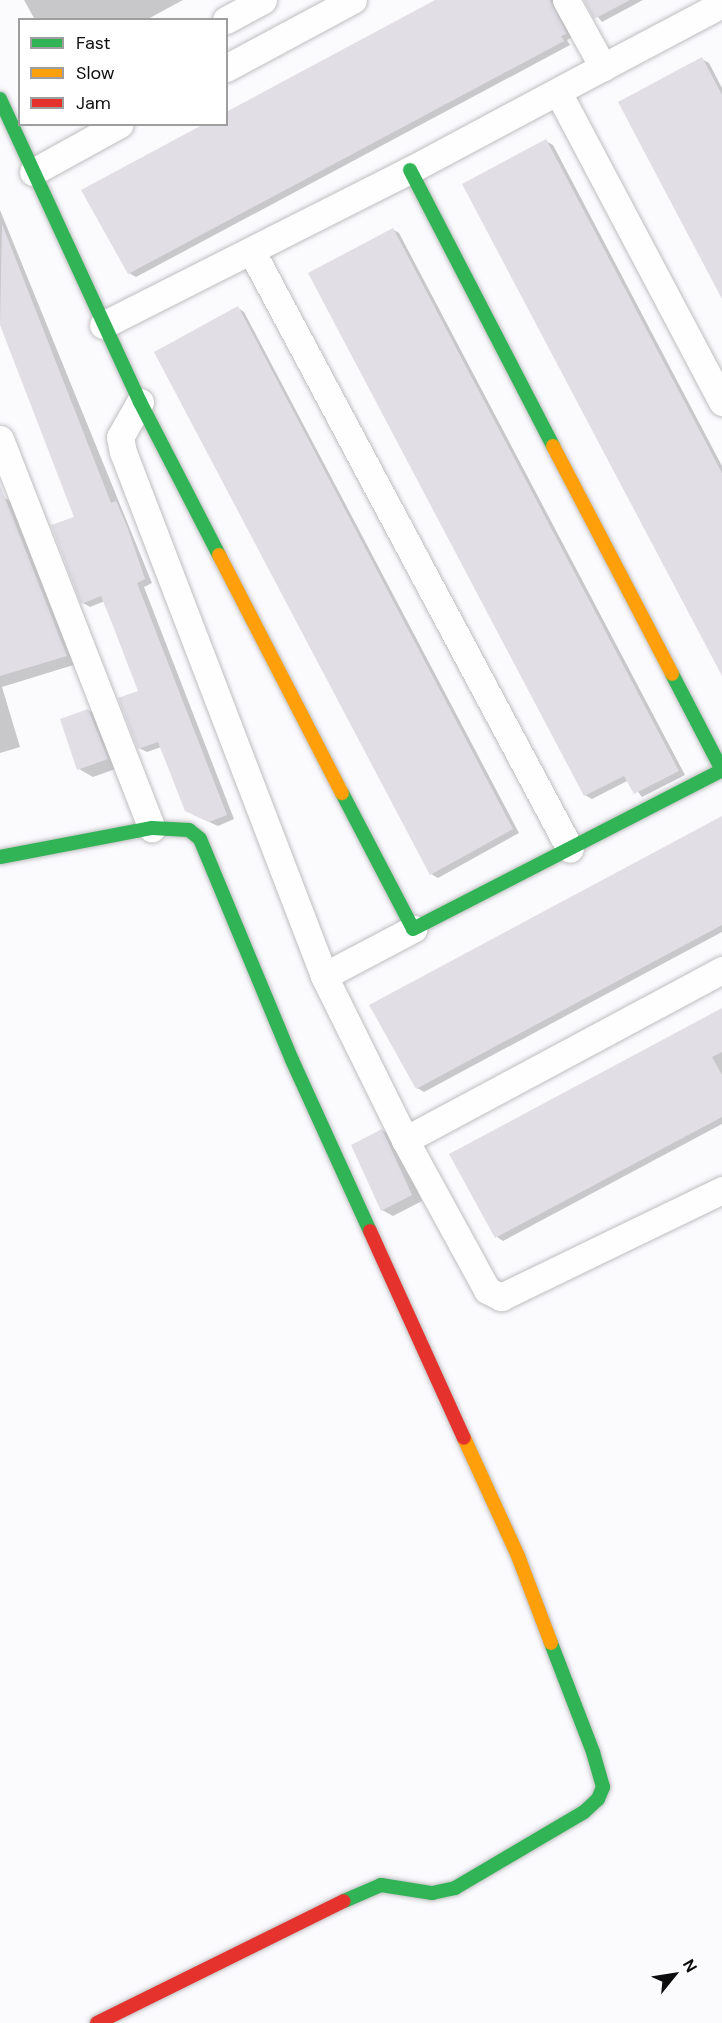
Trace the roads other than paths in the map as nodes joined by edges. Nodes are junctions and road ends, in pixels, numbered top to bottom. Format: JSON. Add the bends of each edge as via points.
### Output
{"nodes":[{"id":1,"x":263,"y":0,"type":"edge"},
{"id":2,"x":353,"y":0,"type":"edge"},
{"id":3,"x":566,"y":0,"type":"edge"},
{"id":4,"x":720,"y":10,"type":"edge"},
{"id":5,"x":228,"y":19,"type":"edge"},
{"id":6,"x":228,"y":67,"type":"edge"},
{"id":7,"x":603,"y":67,"type":"junction"},
{"id":8,"x":558,"y":92,"type":"junction"},
{"id":9,"x":0,"y":99,"type":"edge"},
{"id":10,"x":18,"y":123,"type":"edge"},
{"id":11,"x":116,"y":126,"type":"edge"},
{"id":12,"x":22,"y":128,"type":"edge"},
{"id":13,"x":410,"y":170,"type":"junction"},
{"id":14,"x":33,"y":171,"type":"junction"},
{"id":15,"x":252,"y":252,"type":"junction"},
{"id":16,"x":103,"y":325,"type":"junction"},
{"id":17,"x":140,"y":402,"type":"junction"},
{"id":18,"x":722,"y":402,"type":"edge"},
{"id":19,"x":0,"y":439,"type":"edge"},
{"id":20,"x":152,"y":828,"type":"junction"},
{"id":21,"x":570,"y":849,"type":"junction"},
{"id":22,"x":0,"y":857,"type":"edge"},
{"id":23,"x":413,"y":929,"type":"junction"},
{"id":24,"x":722,"y":970,"type":"edge"},
{"id":25,"x":324,"y":976,"type":"junction"},
{"id":26,"x":405,"y":1140,"type":"junction"},
{"id":27,"x":722,"y":1190,"type":"edge"},
{"id":28,"x":97,"y":2023,"type":"edge"}],
"edges":[{"from":1,"to":5,"type":"street"},
{"from":2,"to":6,"type":"street"},
{"from":3,"to":7,"type":"street"},
{"from":4,"to":7,"type":"street"},
{"from":7,"to":8,"type":"street"},
{"from":8,"to":13,"type":"street"},
{"from":8,"to":18,"type":"street"},
{"from":9,"to":10,"type":"street"},
{"from":11,"to":14,"type":"street"},
{"from":12,"to":14,"type":"street"},
{"from":13,"to":15,"type":"street"},
{"from":13,"to":21,"type":"street","via":[[722,770]]},
{"from":14,"to":16,"type":"street"},
{"from":15,"to":16,"type":"street"},
{"from":15,"to":21,"type":"street"},
{"from":16,"to":17,"type":"street"},
{"from":17,"to":23,"type":"street"},
{"from":17,"to":25,"type":"street","via":[[120,437],[123,452]]},
{"from":19,"to":20,"type":"street"},
{"from":20,"to":22,"type":"street"},
{"from":20,"to":28,"type":"street","via":[[189,830],[209,855],[292,1060],[518,1556],[603,1787],[598,1799],[584,1812],[455,1888],[442,1893],[381,1885],[367,1890]]},
{"from":21,"to":23,"type":"street"},
{"from":23,"to":25,"type":"street"},
{"from":24,"to":26,"type":"street"},
{"from":25,"to":26,"type":"street"},
{"from":26,"to":27,"type":"street","via":[[494,1296],[501,1297]]}]}
